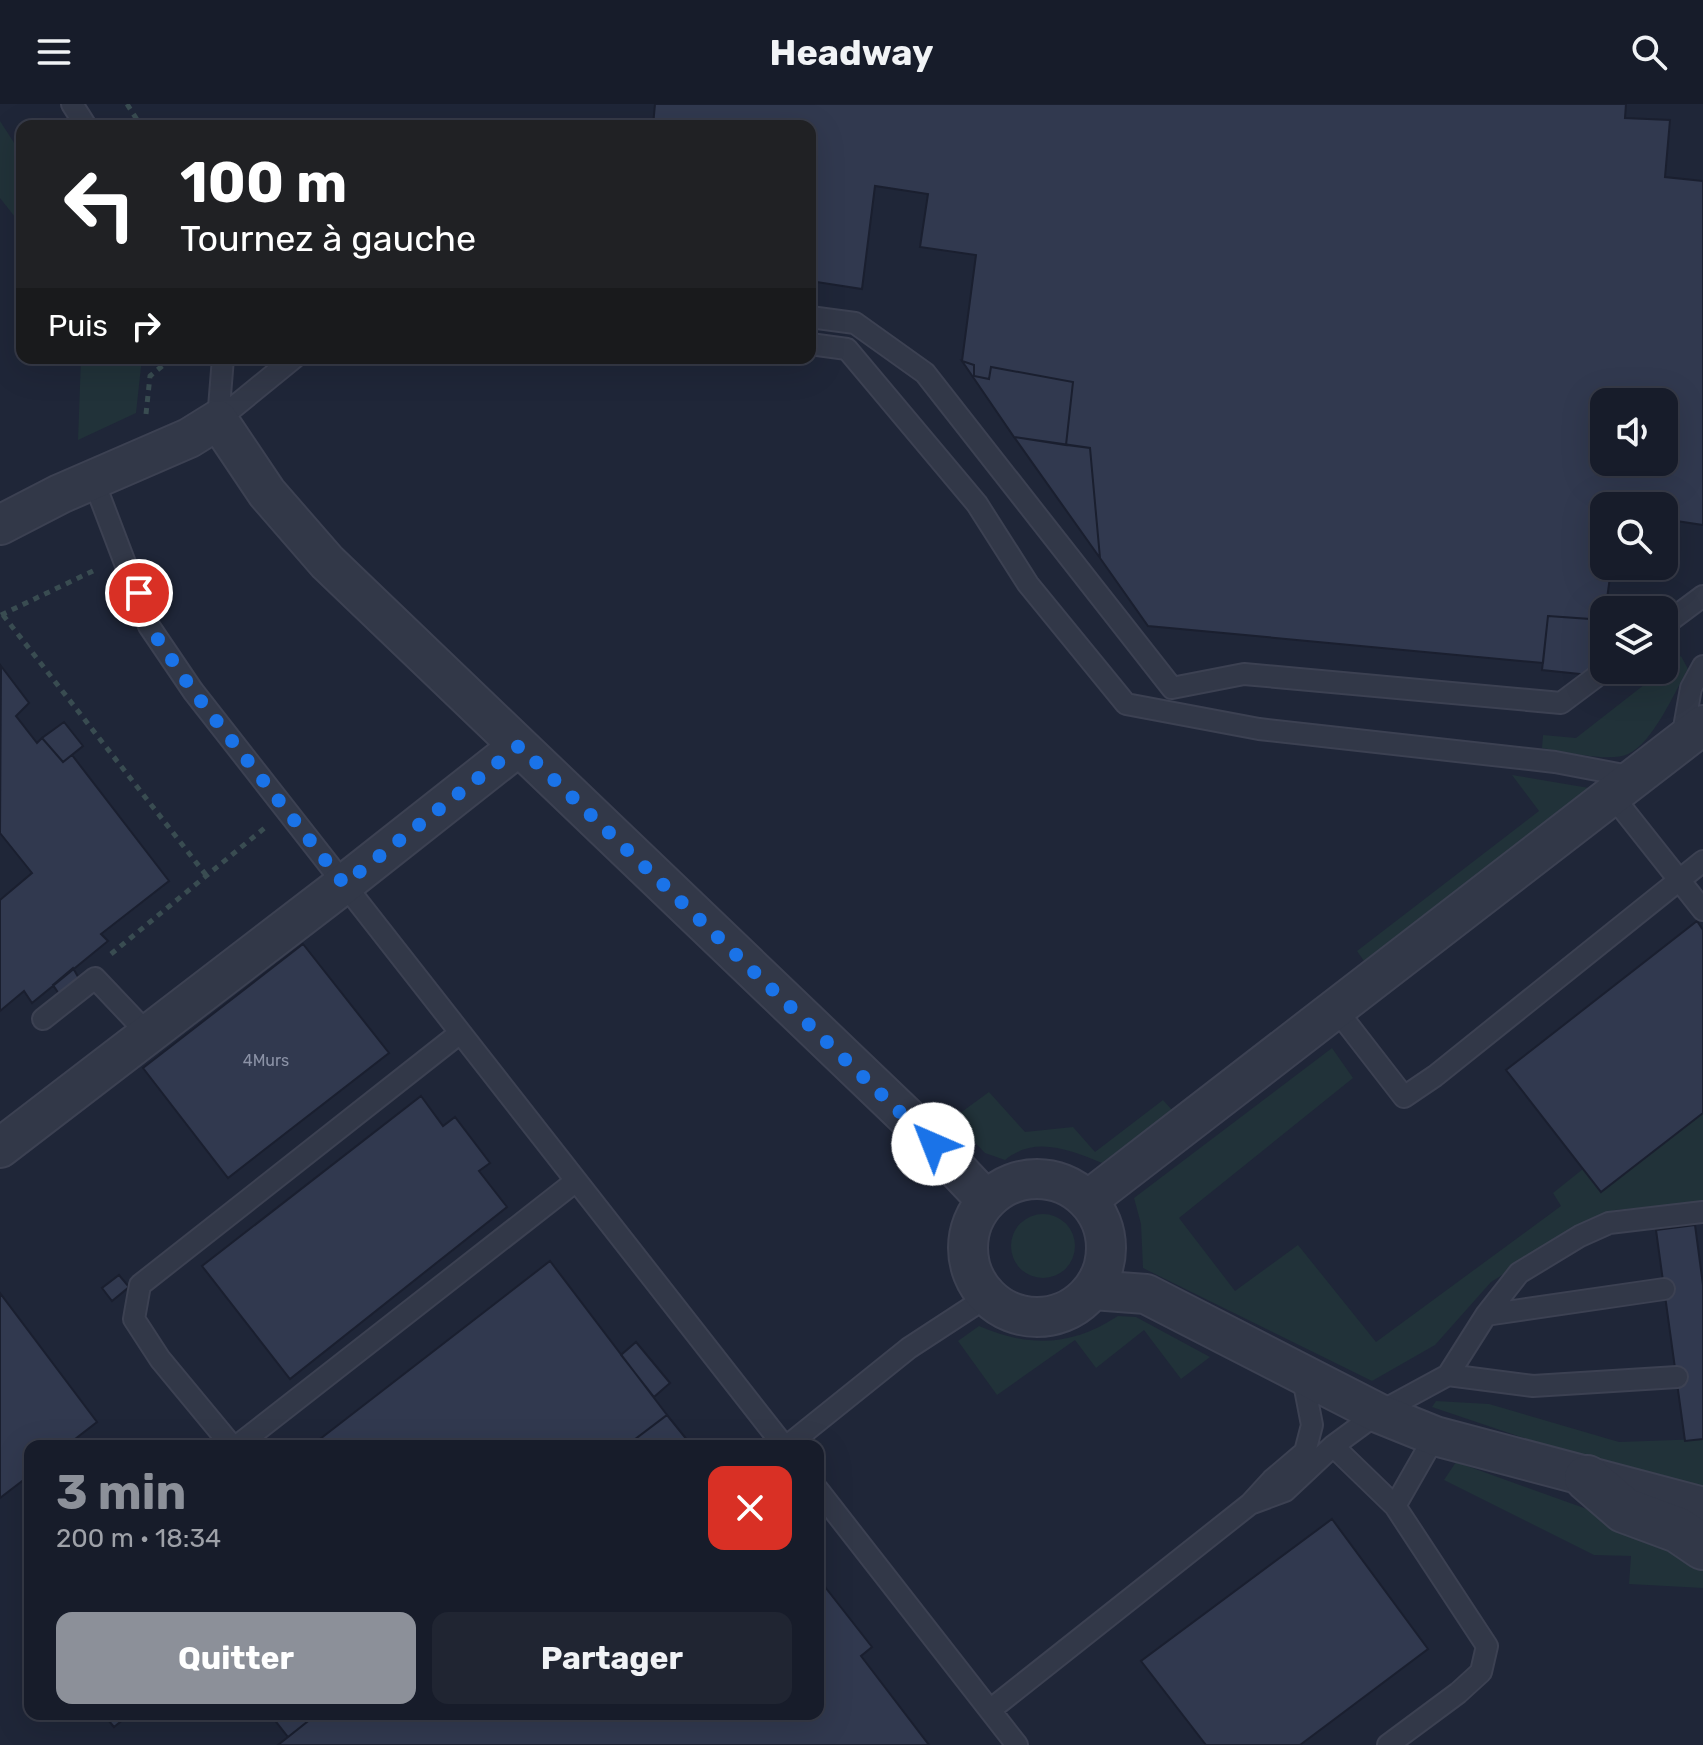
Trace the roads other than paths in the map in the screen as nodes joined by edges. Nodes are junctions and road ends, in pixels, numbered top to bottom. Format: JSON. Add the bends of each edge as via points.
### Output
{"nodes":[{"id":1,"x":816,"y":318,"type":"edge"},
{"id":2,"x":816,"y":345,"type":"edge"},
{"id":3,"x":223,"y":364,"type":"edge"},
{"id":4,"x":287,"y":364,"type":"edge"},
{"id":5,"x":218,"y":420,"type":"junction"},
{"id":6,"x":93,"y":479,"type":"junction"},
{"id":7,"x":0,"y":525,"type":"edge"},
{"id":8,"x":1703,"y":596,"type":"edge"},
{"id":9,"x":1678,"y":615,"type":"edge"},
{"id":10,"x":1703,"y":666,"type":"edge"},
{"id":11,"x":1590,"y":681,"type":"edge"},
{"id":12,"x":1692,"y":733,"type":"edge"},
{"id":13,"x":519,"y":746,"type":"junction"},
{"id":14,"x":1623,"y":786,"type":"junction"},
{"id":15,"x":1703,"y":861,"type":"edge"},
{"id":16,"x":1680,"y":880,"type":"junction"},
{"id":17,"x":344,"y":884,"type":"junction"},
{"id":18,"x":1703,"y":910,"type":"edge"},
{"id":19,"x":1335,"y":1008,"type":"junction"},
{"id":20,"x":43,"y":1019,"type":"dead end"},
{"id":21,"x":460,"y":1033,"type":"junction"},
{"id":22,"x":148,"y":1034,"type":"junction"},
{"id":23,"x":0,"y":1148,"type":"edge"},
{"id":24,"x":576,"y":1181,"type":"junction"},
{"id":25,"x":986,"y":1200,"type":"junction"},
{"id":26,"x":1088,"y":1200,"type":"junction"},
{"id":27,"x":1703,"y":1212,"type":"edge"},
{"id":28,"x":1664,"y":1289,"type":"dead end"},
{"id":29,"x":1093,"y":1290,"type":"junction"},
{"id":30,"x":987,"y":1297,"type":"junction"},
{"id":31,"x":1486,"y":1315,"type":"junction"},
{"id":32,"x":1302,"y":1373,"type":"junction"},
{"id":33,"x":1448,"y":1375,"type":"junction"},
{"id":34,"x":1677,"y":1377,"type":"dead end"},
{"id":35,"x":1378,"y":1413,"type":"junction"},
{"id":36,"x":1435,"y":1436,"type":"junction"},
{"id":37,"x":229,"y":1440,"type":"edge"},
{"id":38,"x":242,"y":1440,"type":"edge"},
{"id":39,"x":780,"y":1440,"type":"edge"},
{"id":40,"x":793,"y":1440,"type":"edge"},
{"id":41,"x":1333,"y":1446,"type":"junction"},
{"id":42,"x":1587,"y":1478,"type":"junction"},
{"id":43,"x":824,"y":1498,"type":"edge"},
{"id":44,"x":1250,"y":1504,"type":"junction"},
{"id":45,"x":1395,"y":1506,"type":"junction"},
{"id":46,"x":1703,"y":1507,"type":"edge"},
{"id":47,"x":1703,"y":1547,"type":"edge"},
{"id":48,"x":990,"y":1710,"type":"junction"},
{"id":49,"x":1017,"y":1745,"type":"edge"},
{"id":50,"x":1388,"y":1745,"type":"edge"}],
"edges":[{"from":1,"to":11,"type":"lane","via":[[855,323],[925,373],[1172,688],[1244,674],[1561,703]]},
{"from":2,"to":14,"type":"lane","via":[[847,349],[977,504],[1028,584],[1126,704],[1259,729],[1555,762]]},
{"from":3,"to":5,"type":"lane"},
{"from":4,"to":5,"type":"lane"},
{"from":5,"to":6,"type":"street"},
{"from":5,"to":13,"type":"street","via":[[267,493],[327,562]]},
{"from":6,"to":7,"type":"street"},
{"from":6,"to":17,"type":"lane","via":[[149,626],[186,682]]},
{"from":8,"to":9,"type":"lane"},
{"from":10,"to":12,"type":"lane","via":[[1691,688]]},
{"from":12,"to":14,"type":"street"},
{"from":13,"to":17,"type":"street"},
{"from":13,"to":25,"type":"street","via":[[915,1125]]},
{"from":14,"to":16,"type":"lane"},
{"from":14,"to":19,"type":"street"},
{"from":15,"to":16,"type":"lane"},
{"from":16,"to":18,"type":"lane"},
{"from":16,"to":19,"type":"lane","via":[[1404,1097]]},
{"from":17,"to":21,"type":"lane"},
{"from":17,"to":22,"type":"street"},
{"from":19,"to":26,"type":"street"},
{"from":20,"to":22,"type":"lane","via":[[95,978]]},
{"from":21,"to":24,"type":"lane"},
{"from":21,"to":37,"type":"lane","via":[[140,1285],[134,1319],[160,1359]]},
{"from":22,"to":23,"type":"street"},
{"from":24,"to":38,"type":"lane"},
{"from":24,"to":39,"type":"lane"},
{"from":25,"to":26,"type":"street","via":[[1004,1186],[1049,1179]]},
{"from":25,"to":30,"type":"street","via":[[974,1218],[968,1260]]},
{"from":26,"to":29,"type":"street","via":[[1107,1245],[1104,1269]]},
{"from":27,"to":31,"type":"lane","via":[[1609,1223],[1580,1236],[1519,1273]]},
{"from":28,"to":31,"type":"lane"},
{"from":29,"to":30,"type":"street","via":[[1076,1306],[1029,1318],[1007,1312]]},
{"from":29,"to":32,"type":"street","via":[[1146,1294]]},
{"from":30,"to":40,"type":"lane","via":[[909,1348]]},
{"from":31,"to":33,"type":"lane"},
{"from":32,"to":35,"type":"street"},
{"from":32,"to":44,"type":"lane","via":[[1312,1425],[1305,1452]]},
{"from":33,"to":34,"type":"lane","via":[[1533,1386]]},
{"from":33,"to":35,"type":"lane"},
{"from":35,"to":36,"type":"street"},
{"from":35,"to":41,"type":"lane"},
{"from":36,"to":42,"type":"street"},
{"from":36,"to":45,"type":"lane"},
{"from":41,"to":44,"type":"lane","via":[[1285,1491]]},
{"from":41,"to":45,"type":"lane"},
{"from":42,"to":46,"type":"street"},
{"from":42,"to":47,"type":"street","via":[[1624,1510],[1678,1530]]},
{"from":43,"to":48,"type":"lane"},
{"from":44,"to":48,"type":"lane"},
{"from":45,"to":50,"type":"lane","via":[[1487,1646],[1481,1672]]},
{"from":48,"to":49,"type":"lane"}]}
